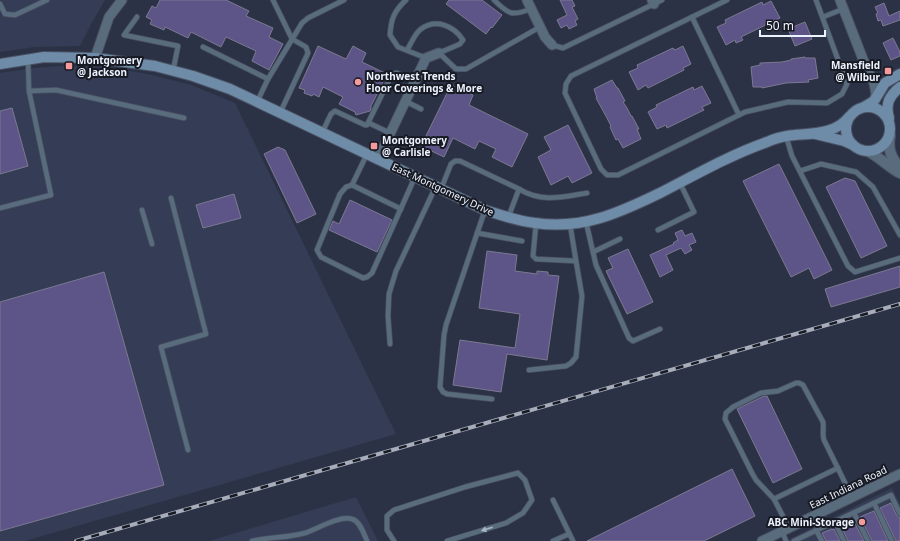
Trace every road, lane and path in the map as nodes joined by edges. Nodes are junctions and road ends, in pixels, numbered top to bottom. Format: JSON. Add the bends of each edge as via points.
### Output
{"nodes":[{"id":1,"x":47,"y":0,"type":"edge"},
{"id":2,"x":122,"y":0,"type":"edge"},
{"id":3,"x":273,"y":0,"type":"edge"},
{"id":4,"x":344,"y":0,"type":"edge"},
{"id":5,"x":406,"y":0,"type":"edge"},
{"id":6,"x":494,"y":0,"type":"edge"},
{"id":7,"x":727,"y":0,"type":"edge"},
{"id":8,"x":816,"y":0,"type":"edge"},
{"id":9,"x":840,"y":0,"type":"edge"},
{"id":10,"x":656,"y":1,"type":"edge"},
{"id":11,"x":0,"y":4,"type":"edge"},
{"id":12,"x":529,"y":4,"type":"edge"},
{"id":13,"x":843,"y":9,"type":"junction"},
{"id":14,"x":137,"y":17,"type":"dead end"},
{"id":15,"x":692,"y":17,"type":"junction"},
{"id":16,"x":823,"y":17,"type":"junction"},
{"id":17,"x":540,"y":27,"type":"junction"},
{"id":18,"x":292,"y":39,"type":"junction"},
{"id":19,"x":552,"y":45,"type":"joint"},
{"id":20,"x":203,"y":47,"type":"dead end"},
{"id":21,"x":407,"y":50,"type":"junction"},
{"id":22,"x":439,"y":53,"type":"junction"},
{"id":23,"x":95,"y":58,"type":"junction"},
{"id":24,"x":426,"y":58,"type":"junction"},
{"id":25,"x":28,"y":60,"type":"junction"},
{"id":26,"x":0,"y":64,"type":"edge"},
{"id":27,"x":173,"y":70,"type":"junction"},
{"id":28,"x":869,"y":72,"type":"junction"},
{"id":29,"x":900,"y":74,"type":"edge"},
{"id":30,"x":268,"y":79,"type":"junction"},
{"id":31,"x":415,"y":82,"type":"junction"},
{"id":32,"x":900,"y":87,"type":"edge"},
{"id":33,"x":888,"y":88,"type":"junction"},
{"id":34,"x":29,"y":91,"type":"junction"},
{"id":35,"x":874,"y":100,"type":"junction"},
{"id":36,"x":405,"y":101,"type":"junction"},
{"id":37,"x":257,"y":102,"type":"junction"},
{"id":38,"x":860,"y":108,"type":"junction"},
{"id":39,"x":421,"y":109,"type":"dead end"},
{"id":40,"x":280,"y":113,"type":"junction"},
{"id":41,"x":739,"y":116,"type":"junction"},
{"id":42,"x":849,"y":117,"type":"junction"},
{"id":43,"x":184,"y":118,"type":"dead end"},
{"id":44,"x":890,"y":122,"type":"junction"},
{"id":45,"x":369,"y":123,"type":"junction"},
{"id":46,"x":322,"y":133,"type":"junction"},
{"id":47,"x":390,"y":133,"type":"junction"},
{"id":48,"x":815,"y":134,"type":"junction"},
{"id":49,"x":786,"y":136,"type":"junction"},
{"id":50,"x":890,"y":136,"type":"junction"},
{"id":51,"x":853,"y":145,"type":"junction"},
{"id":52,"x":867,"y":151,"type":"junction"},
{"id":53,"x":367,"y":154,"type":"junction"},
{"id":54,"x":378,"y":159,"type":"junction"},
{"id":55,"x":900,"y":169,"type":"edge"},
{"id":56,"x":800,"y":171,"type":"junction"},
{"id":57,"x":900,"y":173,"type":"edge"},
{"id":58,"x":415,"y":177,"type":"junction"},
{"id":59,"x":680,"y":183,"type":"junction"},
{"id":60,"x":352,"y":185,"type":"junction"},
{"id":61,"x":438,"y":188,"type":"junction"},
{"id":62,"x":520,"y":189,"type":"junction"},
{"id":63,"x":587,"y":194,"type":"dead end"},
{"id":64,"x":171,"y":198,"type":"dead end"},
{"id":65,"x":0,"y":208,"type":"edge"},
{"id":66,"x":401,"y":209,"type":"junction"},
{"id":67,"x":142,"y":210,"type":"dead end"},
{"id":68,"x":485,"y":210,"type":"junction"},
{"id":69,"x":508,"y":218,"type":"junction"},
{"id":70,"x":586,"y":222,"type":"junction"},
{"id":71,"x":536,"y":224,"type":"junction"},
{"id":72,"x":570,"y":224,"type":"junction"},
{"id":73,"x":658,"y":230,"type":"dead end"},
{"id":74,"x":477,"y":233,"type":"junction"},
{"id":75,"x":900,"y":235,"type":"edge"},
{"id":76,"x":620,"y":239,"type":"dead end"},
{"id":77,"x":522,"y":241,"type":"dead end"},
{"id":78,"x":152,"y":244,"type":"dead end"},
{"id":79,"x":593,"y":252,"type":"junction"},
{"id":80,"x":900,"y":258,"type":"edge"},
{"id":81,"x":576,"y":261,"type":"junction"},
{"id":82,"x":660,"y":329,"type":"dead end"},
{"id":83,"x":390,"y":344,"type":"dead end"},
{"id":84,"x":529,"y":370,"type":"dead end"},
{"id":85,"x":492,"y":399,"type":"dead end"},
{"id":86,"x":188,"y":450,"type":"dead end"},
{"id":87,"x":838,"y":468,"type":"junction"},
{"id":88,"x":900,"y":474,"type":"edge"},
{"id":89,"x":852,"y":497,"type":"junction"},
{"id":90,"x":774,"y":499,"type":"junction"},
{"id":91,"x":553,"y":500,"type":"dead end"},
{"id":92,"x":874,"y":503,"type":"junction"},
{"id":93,"x":854,"y":513,"type":"junction"},
{"id":94,"x":900,"y":514,"type":"edge"},
{"id":95,"x":835,"y":522,"type":"junction"},
{"id":96,"x":785,"y":530,"type":"junction"},
{"id":97,"x":816,"y":530,"type":"junction"},
{"id":98,"x":569,"y":534,"type":"junction"},
{"id":99,"x":252,"y":541,"type":"edge"},
{"id":100,"x":367,"y":541,"type":"edge"},
{"id":101,"x":394,"y":541,"type":"edge"},
{"id":102,"x":447,"y":541,"type":"edge"},
{"id":103,"x":553,"y":541,"type":"edge"},
{"id":104,"x":573,"y":541,"type":"edge"},
{"id":105,"x":762,"y":541,"type":"edge"},
{"id":106,"x":786,"y":541,"type":"edge"},
{"id":107,"x":794,"y":541,"type":"edge"},
{"id":108,"x":822,"y":541,"type":"edge"},
{"id":109,"x":844,"y":541,"type":"edge"},
{"id":110,"x":868,"y":541,"type":"edge"},
{"id":111,"x":892,"y":541,"type":"edge"}],
"edges":[{"from":1,"to":11,"type":"lane","via":[[15,15],[5,14]]},
{"from":2,"to":23,"type":"street","via":[[109,17]]},
{"from":3,"to":18,"type":"lane"},
{"from":4,"to":18,"type":"lane","via":[[308,18]]},
{"from":5,"to":21,"type":"lane","via":[[398,7],[391,21],[390,35],[398,47]]},
{"from":6,"to":12,"type":"lane","via":[[502,8],[517,14]]},
{"from":7,"to":15,"type":"lane"},
{"from":8,"to":16,"type":"lane"},
{"from":9,"to":13,"type":"street"},
{"from":10,"to":19,"type":"lane","via":[[563,48]]},
{"from":12,"to":17,"type":"street"},
{"from":13,"to":16,"type":"lane"},
{"from":13,"to":28,"type":"street"},
{"from":14,"to":27,"type":"lane","via":[[124,35],[178,46]]},
{"from":15,"to":41,"type":"lane"},
{"from":15,"to":41,"type":"lane","via":[[571,76],[566,84],[565,93],[601,169],[607,175],[618,175]]},
{"from":16,"to":41,"type":"lane","via":[[847,84],[842,94],[826,102],[788,102],[745,112]]},
{"from":17,"to":19,"type":"street"},
{"from":17,"to":22,"type":"lane","via":[[466,69],[456,69]]},
{"from":18,"to":30,"type":"lane"},
{"from":18,"to":40,"type":"lane","via":[[306,47],[308,53]]},
{"from":20,"to":30,"type":"lane"},
{"from":21,"to":22,"type":"lane","via":[[420,29],[442,24],[451,27],[463,40],[460,44]]},
{"from":21,"to":24,"type":"lane"},
{"from":22,"to":24,"type":"street"},
{"from":23,"to":25,"type":"main road","name":"East Montgomery Drive"},
{"from":23,"to":27,"type":"main road","name":"East Montgomery Drive"},
{"from":24,"to":31,"type":"street"},
{"from":25,"to":26,"type":"main road","name":"East Montgomery Drive"},
{"from":25,"to":34,"type":"lane"},
{"from":27,"to":37,"type":"main road","name":"East Montgomery Drive","via":[[230,89]]},
{"from":28,"to":33,"type":"street"},
{"from":28,"to":35,"type":"street","via":[[875,89]]},
{"from":29,"to":33,"type":"main road"},
{"from":30,"to":37,"type":"lane"},
{"from":31,"to":36,"type":"street"},
{"from":31,"to":45,"type":"lane","via":[[397,73],[392,74]]},
{"from":32,"to":33,"type":"main road"},
{"from":33,"to":35,"type":"main road"},
{"from":33,"to":44,"type":"main road","via":[[887,108]]},
{"from":34,"to":43,"type":"lane","via":[[56,90]]},
{"from":34,"to":65,"type":"lane","via":[[51,195]]},
{"from":35,"to":38,"type":"main road"},
{"from":36,"to":39,"type":"lane"},
{"from":36,"to":47,"type":"street"},
{"from":37,"to":40,"type":"main road","name":"East Montgomery Drive"},
{"from":38,"to":42,"type":"main road"},
{"from":38,"to":44,"type":"main road","via":[[875,107],[886,115]]},
{"from":40,"to":46,"type":"main road","name":"East Montgomery Drive"},
{"from":42,"to":48,"type":"main road","name":"East Montgomery Drive","via":[[842,125]]},
{"from":42,"to":51,"type":"main road","via":[[846,132]]},
{"from":44,"to":50,"type":"main road"},
{"from":45,"to":46,"type":"lane","via":[[365,125],[335,111],[330,114]]},
{"from":45,"to":47,"type":"lane"},
{"from":46,"to":53,"type":"main road","name":"East Montgomery Drive"},
{"from":47,"to":54,"type":"street"},
{"from":48,"to":49,"type":"main road","name":"East Montgomery Drive"},
{"from":48,"to":51,"type":"main road","name":"East Montgomery Drive"},
{"from":49,"to":56,"type":"lane"},
{"from":49,"to":59,"type":"main road","name":"East Montgomery Drive","via":[[753,147]]},
{"from":50,"to":52,"type":"main road","via":[[881,147]]},
{"from":50,"to":55,"type":"street","via":[[889,150]]},
{"from":51,"to":52,"type":"main road"},
{"from":52,"to":57,"type":"street"},
{"from":53,"to":54,"type":"main road","name":"East Montgomery Drive"},
{"from":53,"to":60,"type":"lane"},
{"from":54,"to":58,"type":"main road","name":"East Montgomery Drive"},
{"from":56,"to":75,"type":"lane","via":[[821,164],[856,172],[873,187]]},
{"from":56,"to":80,"type":"lane","via":[[848,266],[854,272]]},
{"from":58,"to":61,"type":"main road","name":"East Montgomery Drive"},
{"from":58,"to":66,"type":"lane"},
{"from":59,"to":70,"type":"main road","name":"East Montgomery Drive","via":[[624,210]]},
{"from":59,"to":73,"type":"lane","via":[[694,212]]},
{"from":60,"to":66,"type":"lane"},
{"from":60,"to":66,"type":"lane","via":[[340,194],[317,250],[321,257],[363,278],[370,276]]},
{"from":61,"to":62,"type":"lane","via":[[451,164],[460,161]]},
{"from":61,"to":68,"type":"main road","name":"East Montgomery Drive"},
{"from":61,"to":83,"type":"lane","via":[[396,271],[389,294]]},
{"from":62,"to":63,"type":"lane","via":[[538,198]]},
{"from":62,"to":69,"type":"lane"},
{"from":64,"to":86,"type":"lane","via":[[206,334],[161,347]]},
{"from":67,"to":78,"type":"lane"},
{"from":68,"to":69,"type":"main road","name":"East Montgomery Drive"},
{"from":68,"to":74,"type":"lane"},
{"from":69,"to":71,"type":"main road","name":"East Montgomery Drive"},
{"from":70,"to":72,"type":"main road","name":"East Montgomery Drive"},
{"from":70,"to":79,"type":"lane"},
{"from":71,"to":72,"type":"main road","name":"East Montgomery Drive"},
{"from":71,"to":81,"type":"lane","via":[[533,256],[536,259]]},
{"from":72,"to":81,"type":"lane"},
{"from":74,"to":77,"type":"lane"},
{"from":74,"to":85,"type":"lane","via":[[446,325],[440,387],[447,394]]},
{"from":76,"to":79,"type":"lane"},
{"from":79,"to":82,"type":"lane","via":[[596,265],[629,338],[633,341]]},
{"from":81,"to":84,"type":"lane","via":[[582,296],[576,358],[566,366]]},
{"from":87,"to":89,"type":"lane"},
{"from":87,"to":90,"type":"lane"},
{"from":87,"to":90,"type":"lane","via":[[822,436],[823,422],[803,385],[796,383],[778,391],[754,396],[733,407],[726,413],[725,419],[756,480]]},
{"from":88,"to":89,"type":"street","name":"East Indiana Road"},
{"from":89,"to":96,"type":"street","name":"East Indiana Road"},
{"from":90,"to":96,"type":"lane"},
{"from":91,"to":98,"type":"lane"},
{"from":92,"to":93,"type":"lane"},
{"from":92,"to":94,"type":"lane","via":[[891,495]]},
{"from":92,"to":111,"type":"lane"},
{"from":93,"to":95,"type":"lane"},
{"from":93,"to":110,"type":"lane"},
{"from":95,"to":97,"type":"lane"},
{"from":95,"to":109,"type":"lane"},
{"from":96,"to":105,"type":"street","name":"East Indiana Road"},
{"from":96,"to":106,"type":"lane"},
{"from":97,"to":107,"type":"lane"},
{"from":97,"to":108,"type":"lane"},
{"from":98,"to":103,"type":"lane"},
{"from":98,"to":104,"type":"lane"},
{"from":99,"to":100,"type":"lane","via":[[305,533],[344,518],[353,519],[358,524]]},
{"from":101,"to":102,"type":"lane","one_way":true,"via":[[387,530],[387,516],[394,510],[518,473],[525,480],[532,500],[523,513],[506,523]]}]}
